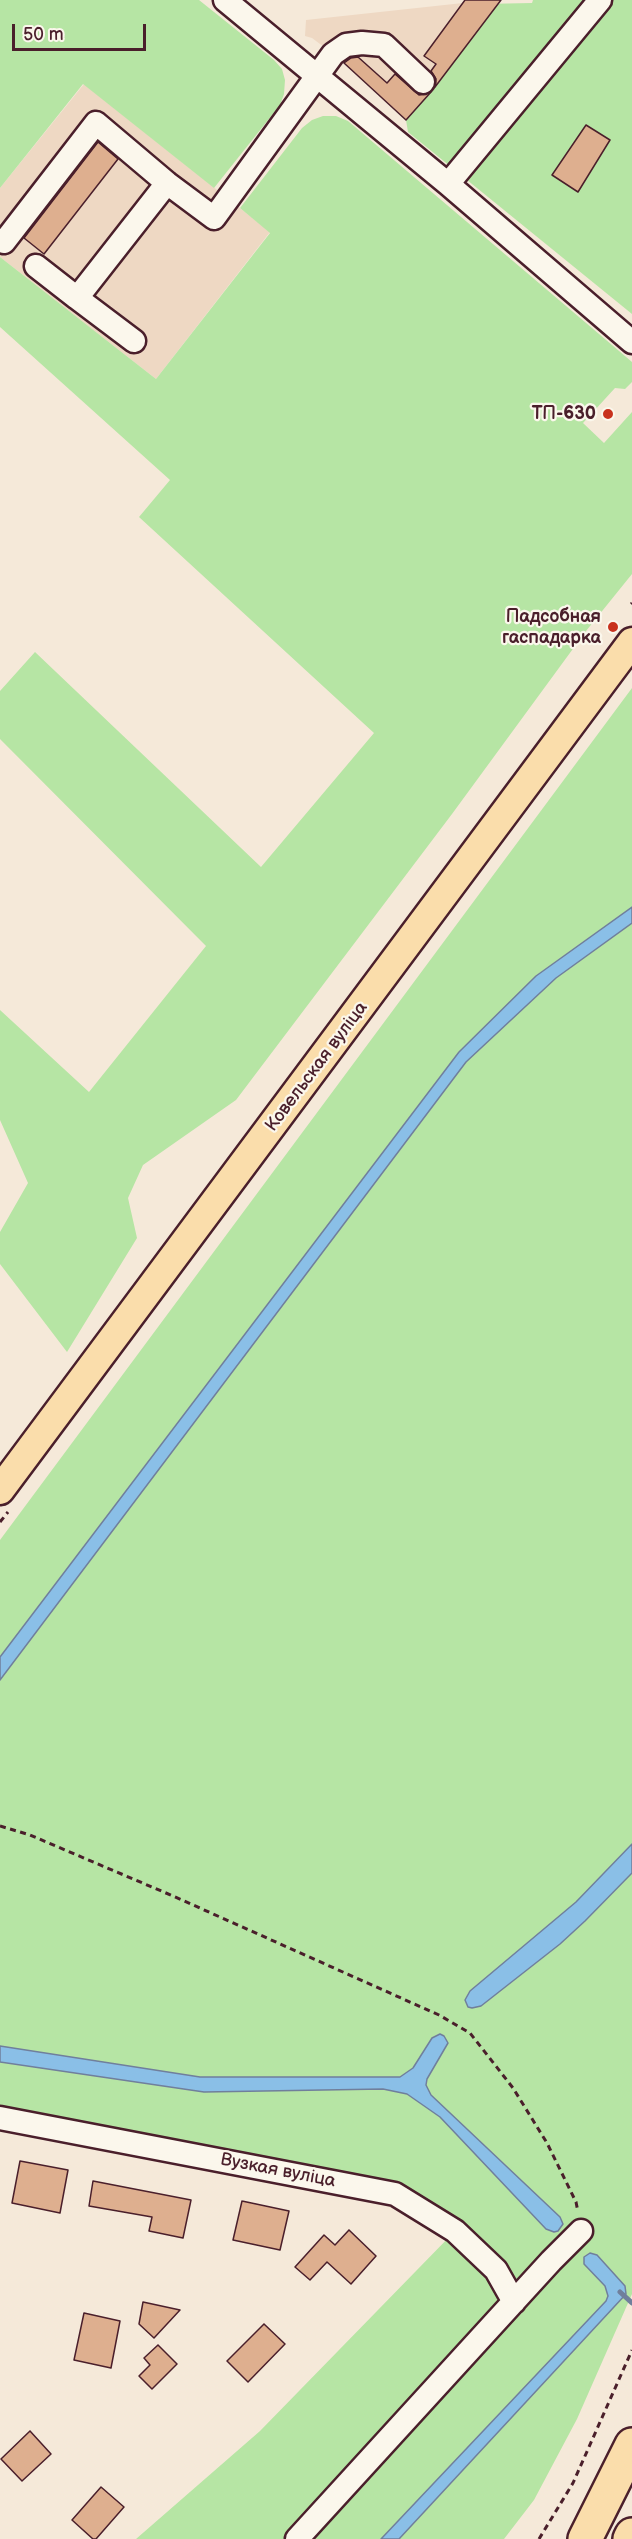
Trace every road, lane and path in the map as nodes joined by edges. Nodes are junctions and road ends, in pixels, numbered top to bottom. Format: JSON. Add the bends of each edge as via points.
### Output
{"nodes":[{"id":1,"x":225,"y":0,"type":"edge"},
{"id":2,"x":600,"y":0,"type":"edge"},
{"id":3,"x":317,"y":78,"type":"junction"},
{"id":4,"x":423,"y":82,"type":"dead end"},
{"id":5,"x":167,"y":183,"type":"junction"},
{"id":6,"x":448,"y":184,"type":"junction"},
{"id":7,"x":4,"y":242,"type":"dead end"},
{"id":8,"x":36,"y":266,"type":"dead end"},
{"id":9,"x":77,"y":298,"type":"junction"},
{"id":10,"x":134,"y":341,"type":"dead end"},
{"id":11,"x":632,"y":342,"type":"edge"},
{"id":12,"x":632,"y":642,"type":"edge"},
{"id":13,"x":0,"y":1490,"type":"edge"},
{"id":14,"x":0,"y":1826,"type":"edge"},
{"id":15,"x":0,"y":2118,"type":"edge"},
{"id":16,"x":581,"y":2231,"type":"joint"},
{"id":17,"x":514,"y":2302,"type":"junction"},
{"id":18,"x":632,"y":2350,"type":"edge"},
{"id":19,"x":632,"y":2445,"type":"edge"},
{"id":20,"x":632,"y":2535,"type":"edge"},
{"id":21,"x":297,"y":2539,"type":"edge"},
{"id":22,"x":540,"y":2539,"type":"edge"},
{"id":23,"x":585,"y":2539,"type":"edge"},
{"id":24,"x":630,"y":2539,"type":"edge"}],
"edges":[{"from":1,"to":3,"type":"street"},
{"from":2,"to":6,"type":"street"},
{"from":3,"to":4,"type":"street","via":[[333,54],[346,45],[362,43],[384,45]]},
{"from":3,"to":5,"type":"street","via":[[214,218]]},
{"from":3,"to":6,"type":"street"},
{"from":5,"to":7,"type":"street","via":[[96,123]]},
{"from":5,"to":9,"type":"street"},
{"from":6,"to":11,"type":"street"},
{"from":8,"to":9,"type":"street"},
{"from":9,"to":10,"type":"street"},
{"from":12,"to":13,"type":"main road","name":"Ковельская вуліца"},
{"from":14,"to":16,"type":"path","via":[[173,1896],[470,2032],[513,2088],[547,2143],[576,2202]]},
{"from":15,"to":17,"type":"street","name":"Вузкая вуліца","via":[[395,2194],[455,2231],[496,2270]]},
{"from":16,"to":17,"type":"street"},
{"from":17,"to":21,"type":"street"},
{"from":18,"to":22,"type":"path","via":[[573,2483]]},
{"from":19,"to":23,"type":"highway"},
{"from":20,"to":24,"type":"highway"}]}
